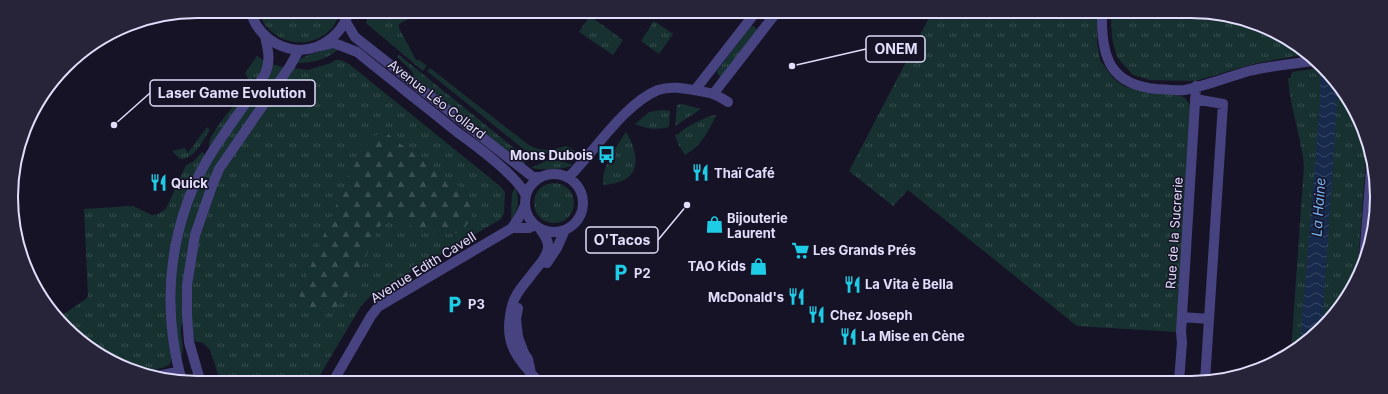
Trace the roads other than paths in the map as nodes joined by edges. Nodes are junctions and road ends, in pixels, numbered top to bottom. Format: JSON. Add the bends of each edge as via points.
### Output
{"nodes":[{"id":1,"x":254,"y":18,"type":"edge"},
{"id":2,"x":347,"y":18,"type":"edge"},
{"id":3,"x":751,"y":18,"type":"edge"},
{"id":4,"x":772,"y":18,"type":"edge"},
{"id":5,"x":1102,"y":18,"type":"edge"},
{"id":6,"x":1106,"y":18,"type":"edge"},
{"id":7,"x":346,"y":22,"type":"junction"},
{"id":8,"x":265,"y":36,"type":"junction"},
{"id":9,"x":321,"y":46,"type":"junction"},
{"id":10,"x":298,"y":50,"type":"junction"},
{"id":11,"x":1308,"y":62,"type":"edge"},
{"id":12,"x":1196,"y":86,"type":"junction"},
{"id":13,"x":695,"y":90,"type":"junction"},
{"id":14,"x":714,"y":93,"type":"junction"},
{"id":15,"x":1195,"y":99,"type":"junction"},
{"id":16,"x":728,"y":102,"type":"dead end"},
{"id":17,"x":540,"y":178,"type":"junction"},
{"id":18,"x":568,"y":178,"type":"junction"},
{"id":19,"x":1370,"y":184,"type":"edge"},
{"id":20,"x":525,"y":201,"type":"junction"},
{"id":21,"x":538,"y":227,"type":"junction"},
{"id":22,"x":512,"y":228,"type":"junction"},
{"id":23,"x":565,"y":230,"type":"junction"},
{"id":24,"x":1366,"y":237,"type":"edge"},
{"id":25,"x":1182,"y":317,"type":"junction"},
{"id":26,"x":1209,"y":319,"type":"junction"},
{"id":27,"x":191,"y":349,"type":"junction"},
{"id":28,"x":180,"y":375,"type":"edge"},
{"id":29,"x":199,"y":376,"type":"edge"},
{"id":30,"x":336,"y":376,"type":"edge"},
{"id":31,"x":533,"y":376,"type":"edge"},
{"id":32,"x":534,"y":376,"type":"edge"},
{"id":33,"x":1179,"y":376,"type":"edge"},
{"id":34,"x":1205,"y":376,"type":"edge"}],
"edges":[{"from":1,"to":8,"type":"street"},
{"from":2,"to":7,"type":"street"},
{"from":3,"to":13,"type":"street"},
{"from":4,"to":14,"type":"street"},
{"from":5,"to":12,"type":"street","via":[[1102,42],[1106,55],[1122,78],[1144,88],[1184,90]]},
{"from":6,"to":12,"type":"street","via":[[1106,41],[1113,59],[1128,77],[1145,83]]},
{"from":7,"to":9,"type":"street","via":[[335,36]]},
{"from":7,"to":17,"type":"street","name":"Avenue Léo Collard","via":[[355,37],[529,174]]},
{"from":8,"to":10,"type":"street","via":[[280,46]]},
{"from":8,"to":28,"type":"street","via":[[269,51],[265,74],[204,166],[188,201],[177,237],[170,291],[171,321]]},
{"from":9,"to":10,"type":"street","name":"Avenue Léo Collard"},
{"from":9,"to":20,"type":"street","name":"Avenue Léo Collard","via":[[334,43],[357,52],[488,156],[515,180],[524,191]]},
{"from":10,"to":27,"type":"street","via":[[290,66],[219,169],[197,225],[187,285]]},
{"from":11,"to":12,"type":"street","via":[[1257,70]]},
{"from":12,"to":15,"type":"street","name":"Rue de la Sucrerie"},
{"from":13,"to":14,"type":"street"},
{"from":13,"to":18,"type":"street","via":[[676,87],[661,89],[641,99],[621,117]]},
{"from":14,"to":16,"type":"street"},
{"from":15,"to":25,"type":"street","name":"Rue de la Sucrerie"},
{"from":15,"to":26,"type":"street","via":[[1223,104]]},
{"from":17,"to":18,"type":"street","via":[[551,174]]},
{"from":17,"to":20,"type":"street","via":[[532,185]]},
{"from":18,"to":23,"type":"street","via":[[578,188],[583,203],[578,219]]},
{"from":19,"to":24,"type":"street"},
{"from":20,"to":21,"type":"street","via":[[529,219]]},
{"from":20,"to":22,"type":"street","name":"Avenue Edith Cavell","via":[[521,214]]},
{"from":21,"to":22,"type":"street","name":"Avenue Edith Cavell"},
{"from":21,"to":23,"type":"street","via":[[548,232]]},
{"from":21,"to":31,"type":"street","via":[[547,240],[548,250],[516,296],[509,322],[513,348]]},
{"from":22,"to":30,"type":"street","name":"Avenue Edith Cavell","via":[[378,307]]},
{"from":23,"to":32,"type":"street","via":[[551,258],[522,295],[518,306],[518,337]]},
{"from":25,"to":26,"type":"street"},
{"from":25,"to":33,"type":"street","name":"Rue de la Sucrerie"},
{"from":26,"to":34,"type":"street"},
{"from":27,"to":28,"type":"street"},
{"from":27,"to":29,"type":"street"}]}
